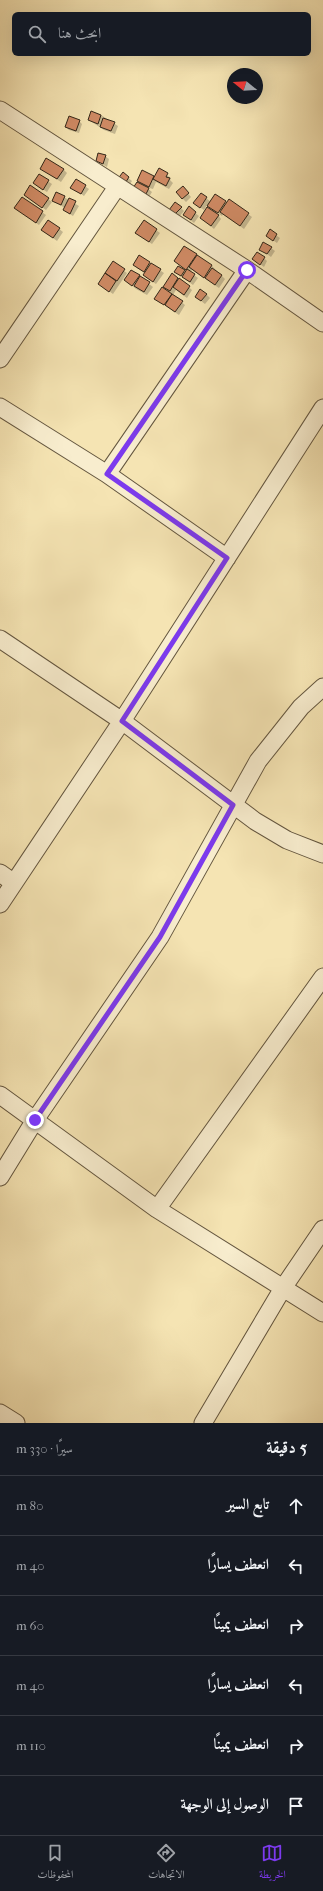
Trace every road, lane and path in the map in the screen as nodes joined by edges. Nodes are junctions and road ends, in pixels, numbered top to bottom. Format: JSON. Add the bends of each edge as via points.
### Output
{"nodes":[{"id":1,"x":0,"y":110,"type":"edge"},
{"id":2,"x":117,"y":187,"type":"junction"},
{"id":3,"x":247,"y":270,"type":"junction"},
{"id":4,"x":323,"y":323,"type":"edge"},
{"id":5,"x":0,"y":359,"type":"edge"},
{"id":6,"x":0,"y":406,"type":"edge"},
{"id":7,"x":323,"y":408,"type":"edge"},
{"id":8,"x":107,"y":474,"type":"junction"},
{"id":9,"x":227,"y":558,"type":"junction"},
{"id":10,"x":0,"y":639,"type":"edge"},
{"id":11,"x":323,"y":687,"type":"edge"},
{"id":12,"x":122,"y":721,"type":"junction"},
{"id":13,"x":233,"y":805,"type":"junction"},
{"id":14,"x":323,"y":854,"type":"edge"},
{"id":15,"x":7,"y":878,"type":"edge"},
{"id":16,"x":0,"y":904,"type":"edge"},
{"id":17,"x":323,"y":977,"type":"edge"},
{"id":18,"x":0,"y":1095,"type":"edge"},
{"id":19,"x":35,"y":1120,"type":"junction"},
{"id":20,"x":0,"y":1177,"type":"edge"},
{"id":21,"x":157,"y":1209,"type":"junction"},
{"id":22,"x":323,"y":1229,"type":"edge"},
{"id":23,"x":283,"y":1288,"type":"junction"},
{"id":24,"x":323,"y":1313,"type":"edge"},
{"id":25,"x":0,"y":1413,"type":"edge"},
{"id":26,"x":16,"y":1423,"type":"edge"},
{"id":27,"x":203,"y":1423,"type":"edge"}],
"edges":[{"from":1,"to":2,"type":"street"},
{"from":2,"to":3,"type":"street"},
{"from":2,"to":5,"type":"street"},
{"from":3,"to":4,"type":"street"},
{"from":3,"to":8,"type":"street"},
{"from":6,"to":8,"type":"street"},
{"from":7,"to":9,"type":"street"},
{"from":8,"to":9,"type":"street"},
{"from":9,"to":12,"type":"street"},
{"from":10,"to":12,"type":"street"},
{"from":11,"to":13,"type":"street","via":[[301,707],[258,761]]},
{"from":12,"to":13,"type":"street"},
{"from":12,"to":15,"type":"street"},
{"from":13,"to":14,"type":"street","via":[[254,821],[287,840]]},
{"from":13,"to":19,"type":"street","via":[[160,937]]},
{"from":15,"to":16,"type":"street"},
{"from":17,"to":21,"type":"street"},
{"from":18,"to":19,"type":"street"},
{"from":19,"to":20,"type":"street"},
{"from":19,"to":21,"type":"street"},
{"from":21,"to":23,"type":"street"},
{"from":22,"to":23,"type":"street"},
{"from":23,"to":24,"type":"street"},
{"from":23,"to":27,"type":"street"},
{"from":25,"to":26,"type":"street"}]}
